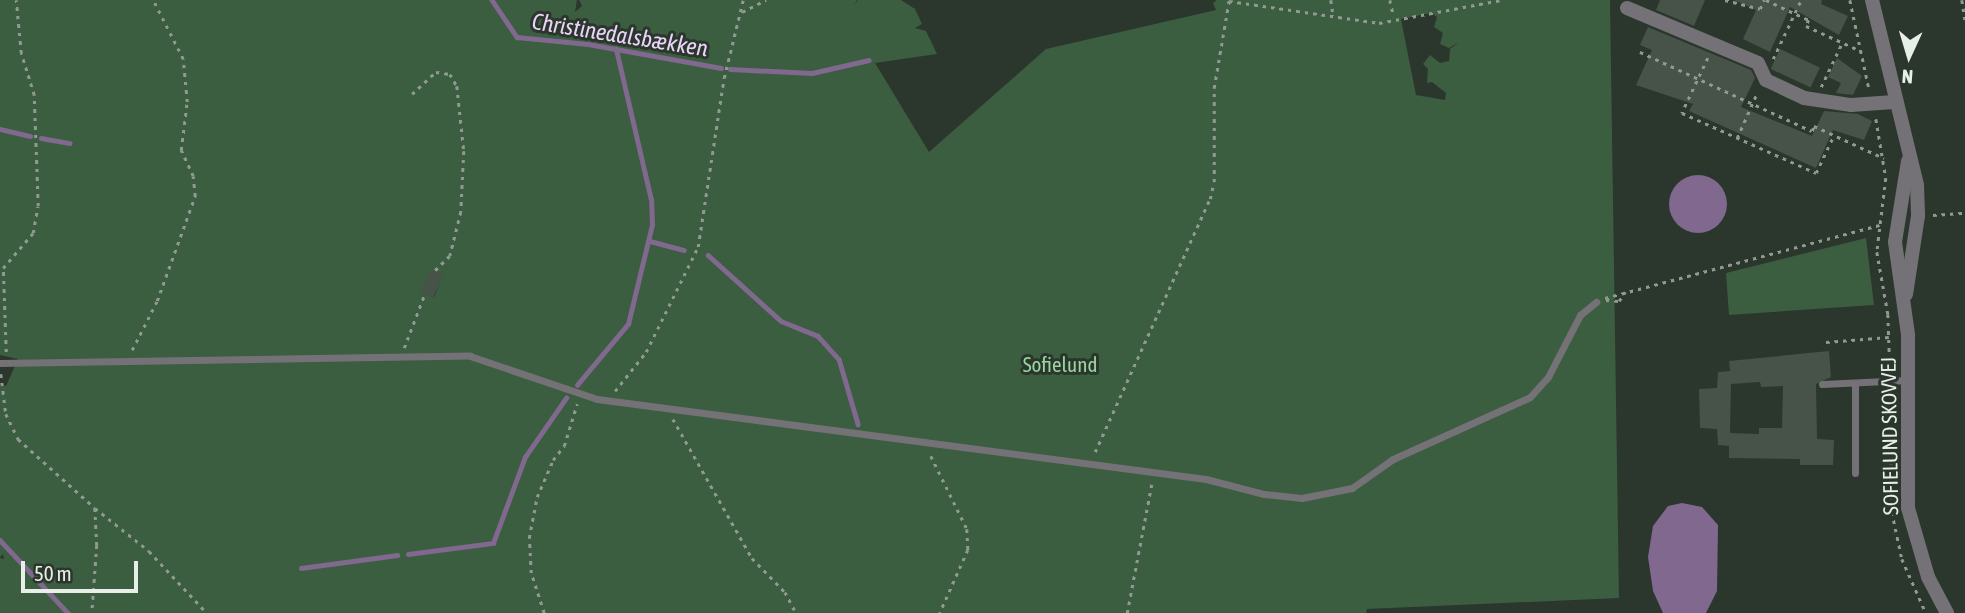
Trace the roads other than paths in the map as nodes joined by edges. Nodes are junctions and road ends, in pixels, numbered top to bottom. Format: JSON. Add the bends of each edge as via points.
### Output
{"nodes":[{"id":1,"x":1872,"y":0,"type":"edge"},
{"id":2,"x":1627,"y":8,"type":"dead end"},
{"id":3,"x":1894,"y":102,"type":"junction"},
{"id":4,"x":1908,"y":161,"type":"junction"},
{"id":5,"x":1906,"y":294,"type":"junction"},
{"id":6,"x":1596,"y":302,"type":"dead end"},
{"id":7,"x":2,"y":363,"type":"edge"},
{"id":8,"x":1908,"y":380,"type":"junction"},
{"id":9,"x":1855,"y":383,"type":"junction"},
{"id":10,"x":1822,"y":384,"type":"dead end"},
{"id":11,"x":1855,"y":473,"type":"dead end"},
{"id":12,"x":1947,"y":613,"type":"edge"}],
"edges":[{"from":1,"to":3,"type":"street","name":"SOFIELUND SKOVVEJ"},
{"from":2,"to":3,"type":"street","via":[[1758,63],[1764,78],[1804,98]]},
{"from":3,"to":4,"type":"street","name":"SOFIELUND SKOVVEJ"},
{"from":4,"to":5,"type":"street","name":"SOFIELUND SKOVVEJ","via":[[1895,242]]},
{"from":4,"to":5,"type":"street","name":"SOFIELUND SKOVVEJ","via":[[1917,185],[1918,216]]},
{"from":5,"to":8,"type":"street","name":"SOFIELUND SKOVVEJ"},
{"from":6,"to":7,"type":"lane","via":[[1580,314],[1545,382],[1530,397],[1393,459],[1340,493],[1280,497],[1224,482],[612,401],[582,395],[480,358],[403,354]]},
{"from":8,"to":9,"type":"lane"},
{"from":8,"to":12,"type":"street","name":"SOFIELUND SKOVVEJ","via":[[1908,508],[1928,577]]},
{"from":9,"to":10,"type":"lane"},
{"from":9,"to":11,"type":"lane"}]}
